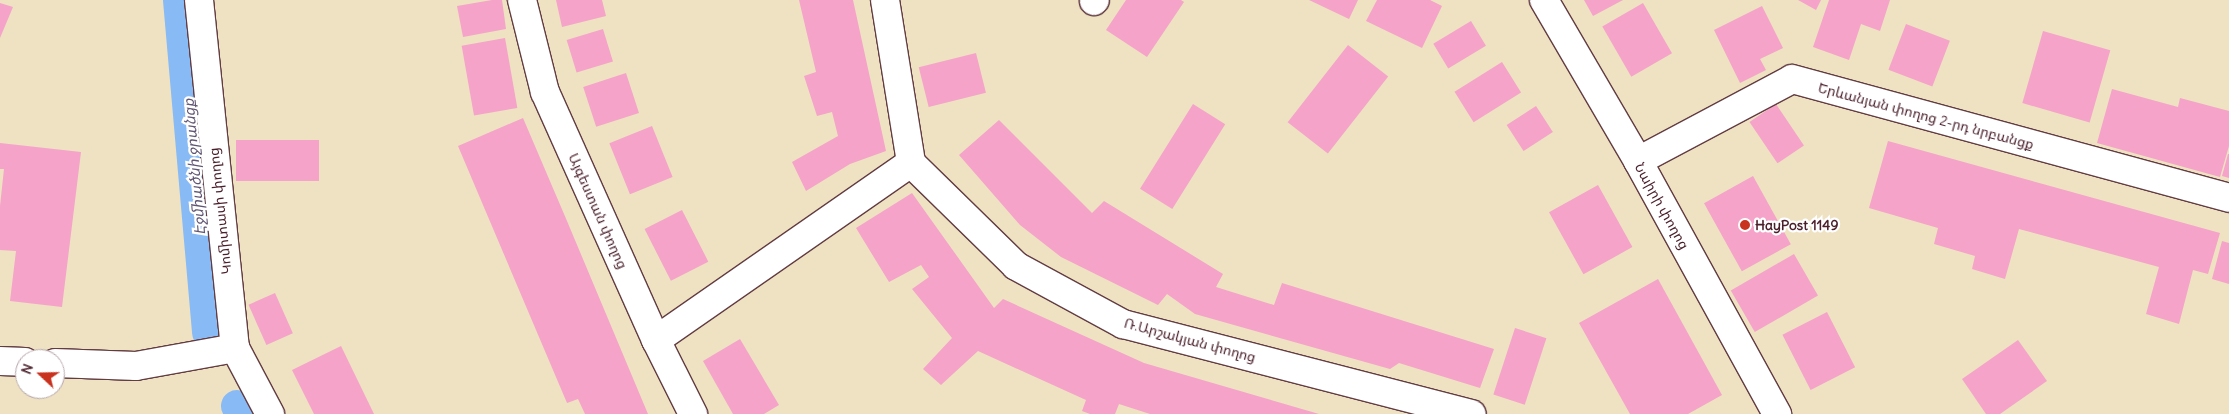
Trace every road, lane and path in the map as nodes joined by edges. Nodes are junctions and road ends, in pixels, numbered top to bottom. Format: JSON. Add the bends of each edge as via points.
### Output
{"nodes":[{"id":1,"x":199,"y":0,"type":"edge"},
{"id":2,"x":522,"y":0,"type":"edge"},
{"id":3,"x":885,"y":0,"type":"edge"},
{"id":4,"x":1544,"y":0,"type":"edge"},
{"id":5,"x":1638,"y":161,"type":"junction"},
{"id":6,"x":911,"y":163,"type":"junction"},
{"id":7,"x":2229,"y":198,"type":"edge"},
{"id":8,"x":656,"y":340,"type":"junction"},
{"id":9,"x":235,"y":348,"type":"junction"},
{"id":10,"x":0,"y":361,"type":"edge"},
{"id":11,"x":15,"y":362,"type":"edge"},
{"id":12,"x":65,"y":363,"type":"edge"},
{"id":13,"x":270,"y":414,"type":"edge"},
{"id":14,"x":693,"y":414,"type":"edge"},
{"id":15,"x":1472,"y":414,"type":"edge"},
{"id":16,"x":1777,"y":414,"type":"edge"}],
"edges":[{"from":1,"to":9,"type":"street","name":"Կոմիտասի փողոց"},
{"from":2,"to":8,"type":"street","name":"Այգեստան փողոց","via":[[545,92]]},
{"from":3,"to":6,"type":"street"},
{"from":4,"to":5,"type":"street","name":"Նաիրի փողոց"},
{"from":5,"to":7,"type":"street","name":"Երևանյան փողոց 2-րդ նրբանցք","via":[[1792,79]]},
{"from":5,"to":16,"type":"street","name":"Նաիրի փողոց"},
{"from":6,"to":8,"type":"street"},
{"from":6,"to":15,"type":"street","name":"Ռ.Արշակյան փողոց","via":[[1016,266],[1123,324]]},
{"from":8,"to":14,"type":"street","name":"Այգեստան փողոց"},
{"from":9,"to":12,"type":"street","via":[[136,366]]},
{"from":9,"to":13,"type":"street","name":"Կոմիտասի փողոց"},
{"from":10,"to":11,"type":"street"}]}
